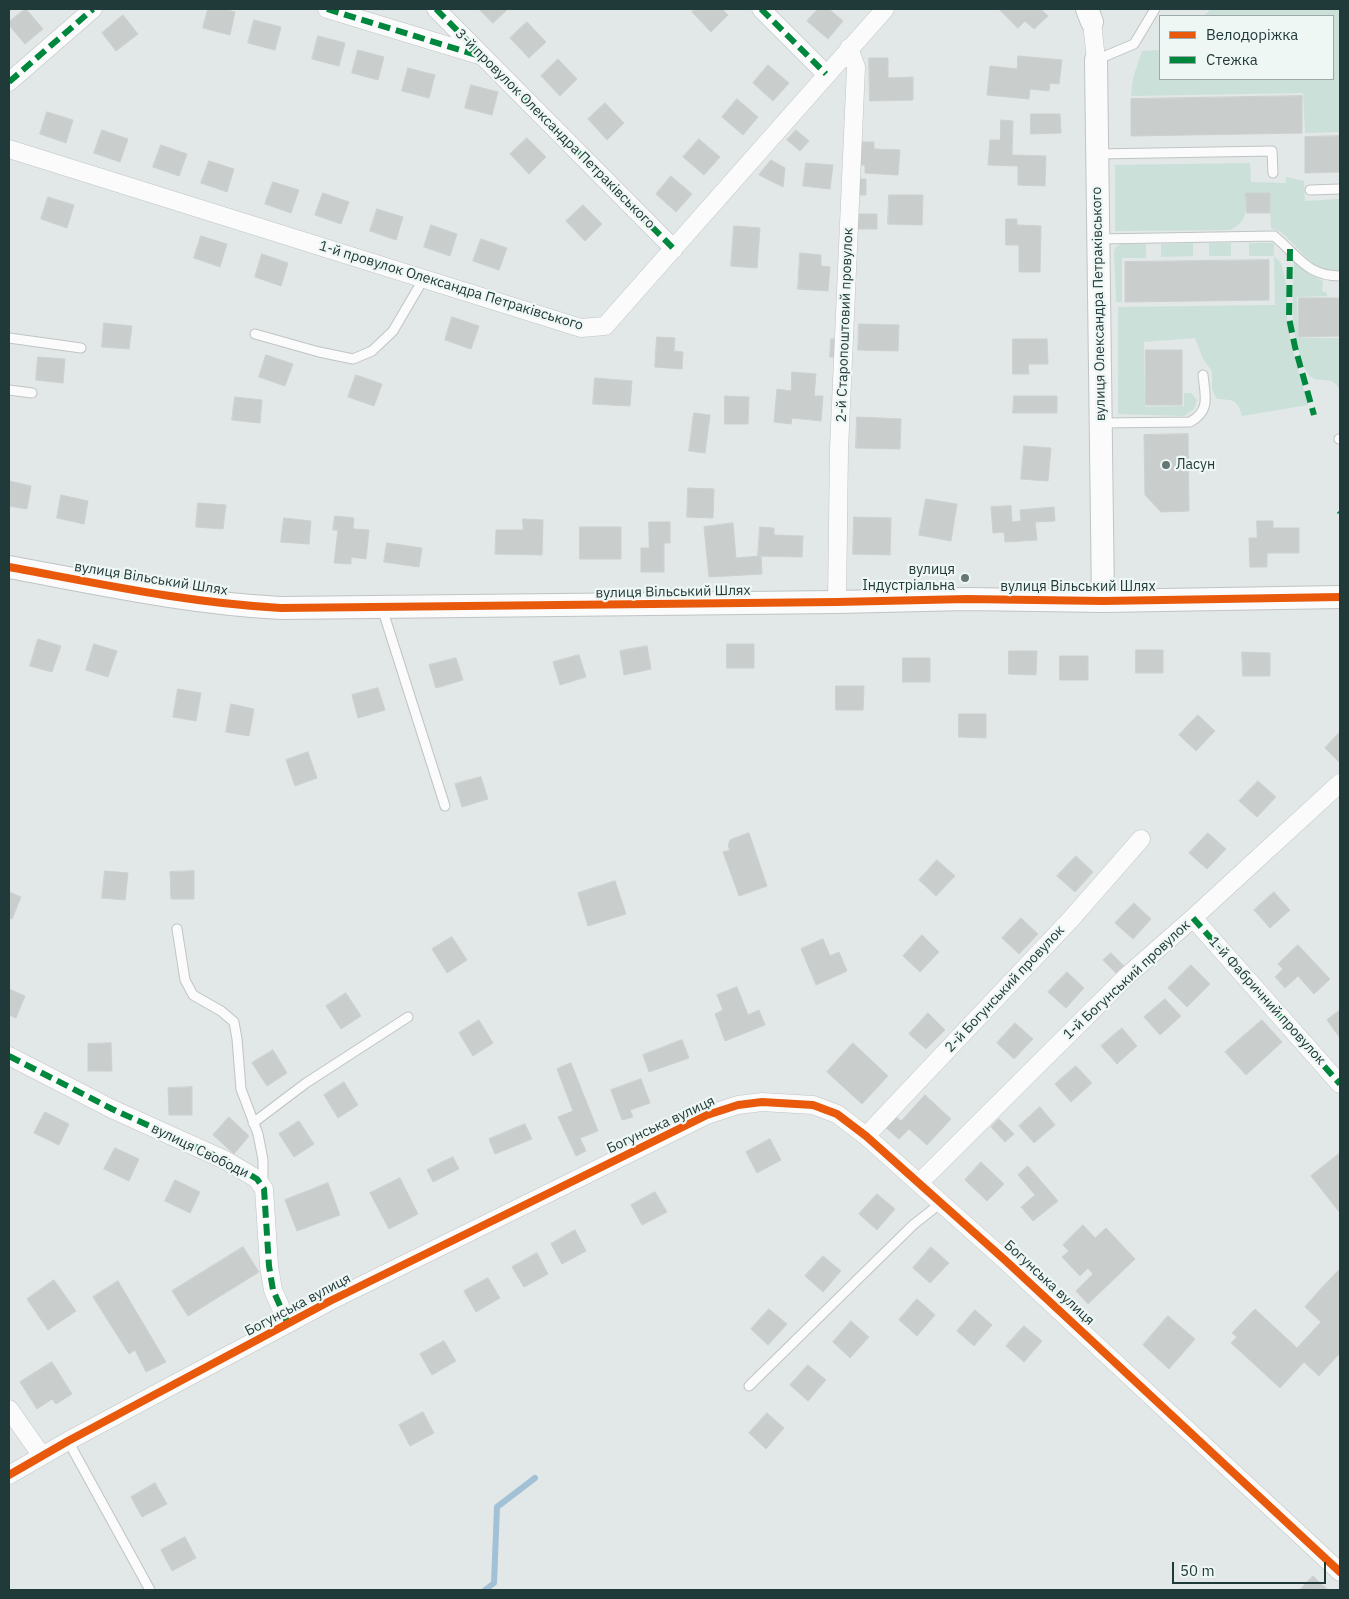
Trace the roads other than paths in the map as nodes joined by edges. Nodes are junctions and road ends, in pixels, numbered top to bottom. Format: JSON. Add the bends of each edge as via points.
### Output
{"nodes":[{"id":1,"x":93,"y":9,"type":"edge"},
{"id":2,"x":327,"y":9,"type":"edge"},
{"id":3,"x":436,"y":9,"type":"edge"},
{"id":4,"x":761,"y":9,"type":"edge"},
{"id":5,"x":885,"y":9,"type":"edge"},
{"id":6,"x":1155,"y":9,"type":"edge"},
{"id":7,"x":1090,"y":16,"type":"edge"},
{"id":8,"x":849,"y":48,"type":"junction"},
{"id":9,"x":484,"y":57,"type":"junction"},
{"id":10,"x":1096,"y":60,"type":"junction"},
{"id":11,"x":826,"y":74,"type":"junction"},
{"id":12,"x":9,"y":82,"type":"edge"},
{"id":13,"x":9,"y":149,"type":"edge"},
{"id":14,"x":1097,"y":154,"type":"junction"},
{"id":15,"x":1273,"y":173,"type":"dead end"},
{"id":16,"x":1340,"y":189,"type":"edge"},
{"id":17,"x":1310,"y":190,"type":"dead end"},
{"id":18,"x":1098,"y":239,"type":"junction"},
{"id":19,"x":674,"y":250,"type":"junction"},
{"id":20,"x":1340,"y":276,"type":"edge"},
{"id":21,"x":424,"y":278,"type":"junction"},
{"id":22,"x":256,"y":334,"type":"dead end"},
{"id":23,"x":9,"y":338,"type":"edge"},
{"id":24,"x":81,"y":348,"type":"dead end"},
{"id":25,"x":1203,"y":374,"type":"dead end"},
{"id":26,"x":9,"y":390,"type":"edge"},
{"id":27,"x":32,"y":393,"type":"dead end"},
{"id":28,"x":1100,"y":423,"type":"junction"},
{"id":29,"x":9,"y":567,"type":"edge"},
{"id":30,"x":1340,"y":597,"type":"edge"},
{"id":31,"x":1103,"y":601,"type":"junction"},
{"id":32,"x":837,"y":602,"type":"junction"},
{"id":33,"x":382,"y":608,"type":"junction"},
{"id":34,"x":1340,"y":783,"type":"edge"},
{"id":35,"x":445,"y":806,"type":"dead end"},
{"id":36,"x":1140,"y":839,"type":"dead end"},
{"id":37,"x":1193,"y":918,"type":"junction"},
{"id":38,"x":177,"y":929,"type":"dead end"},
{"id":39,"x":408,"y":1017,"type":"dead end"},
{"id":40,"x":9,"y":1056,"type":"edge"},
{"id":41,"x":1340,"y":1084,"type":"edge"},
{"id":42,"x":253,"y":1123,"type":"junction"},
{"id":43,"x":866,"y":1136,"type":"junction"},
{"id":44,"x":919,"y":1183,"type":"junction"},
{"id":45,"x":264,"y":1189,"type":"junction"},
{"id":46,"x":941,"y":1203,"type":"junction"},
{"id":47,"x":288,"y":1324,"type":"junction"},
{"id":48,"x":749,"y":1386,"type":"dead end"},
{"id":49,"x":9,"y":1408,"type":"edge"},
{"id":50,"x":68,"y":1441,"type":"junction"},
{"id":51,"x":42,"y":1456,"type":"junction"},
{"id":52,"x":9,"y":1475,"type":"edge"},
{"id":53,"x":1340,"y":1572,"type":"edge"},
{"id":54,"x":150,"y":1590,"type":"edge"}],
"edges":[{"from":1,"to":12,"type":"street"},
{"from":2,"to":9,"type":"street"},
{"from":3,"to":9,"type":"street","name":"3-й провулок Олександра Петраківського"},
{"from":4,"to":11,"type":"street"},
{"from":5,"to":8,"type":"street","name":"1-й провулок Олександра Петраківського"},
{"from":6,"to":10,"type":"lane","via":[[1134,44]]},
{"from":7,"to":10,"type":"street","name":"вулиця Олександра Петраківського"},
{"from":8,"to":11,"type":"street","name":"1-й провулок Олександра Петраківського"},
{"from":8,"to":32,"type":"street","name":"2-й Старопоштовий провулок","via":[[856,67],[839,449]]},
{"from":9,"to":19,"type":"street","name":"3-й провулок Олександра Петраківського"},
{"from":10,"to":14,"type":"street","name":"вулиця Олександра Петраківського"},
{"from":11,"to":19,"type":"street","name":"1-й провулок Олександра Петраківського"},
{"from":13,"to":21,"type":"street","name":"1-й провулок Олександра Петраківського"},
{"from":14,"to":15,"type":"lane","via":[[1272,151]]},
{"from":14,"to":18,"type":"street","name":"вулиця Олександра Петраківського"},
{"from":16,"to":17,"type":"lane"},
{"from":18,"to":20,"type":"lane","via":[[1274,236],[1312,270]]},
{"from":18,"to":28,"type":"street","name":"вулиця Олександра Петраківського"},
{"from":19,"to":21,"type":"street","name":"1-й провулок Олександра Петраківського","via":[[605,326],[582,328]]},
{"from":21,"to":22,"type":"lane","via":[[393,331],[372,351],[353,359]]},
{"from":23,"to":24,"type":"lane"},
{"from":25,"to":28,"type":"lane","via":[[1206,404],[1203,412],[1190,422]]},
{"from":26,"to":27,"type":"lane"},
{"from":28,"to":31,"type":"street","name":"вулиця Олександра Петраківського"},
{"from":29,"to":33,"type":"street","name":"вулиця Вільський Шлях","via":[[216,604]]},
{"from":30,"to":31,"type":"street","name":"вулиця Вільський Шлях"},
{"from":31,"to":32,"type":"street","name":"вулиця Вільський Шлях","via":[[968,599]]},
{"from":32,"to":33,"type":"street","name":"вулиця Вільський Шлях"},
{"from":33,"to":35,"type":"lane"},
{"from":34,"to":37,"type":"street","name":"1-й Богунський провулок"},
{"from":36,"to":43,"type":"street","name":"2-й Богунський провулок","via":[[1064,927]]},
{"from":37,"to":41,"type":"street","name":"1-й Фабричний провулок"},
{"from":37,"to":44,"type":"street","name":"1-й Богунський провулок","via":[[1127,976]]},
{"from":38,"to":42,"type":"lane","via":[[185,980],[193,995],[234,1022],[241,1089]]},
{"from":39,"to":42,"type":"lane","via":[[306,1083]]},
{"from":40,"to":45,"type":"street","name":"вулиця Свободи","via":[[112,1109],[225,1160],[257,1179]]},
{"from":42,"to":45,"type":"lane","via":[[263,1160]]},
{"from":43,"to":44,"type":"street","name":"Богунська вулиця"},
{"from":43,"to":47,"type":"street","name":"Богунська вулиця","via":[[836,1114],[813,1105],[762,1102],[715,1112]]},
{"from":44,"to":46,"type":"street","name":"Богунська вулиця"},
{"from":45,"to":47,"type":"street","name":"вулиця Свободи","via":[[273,1290]]},
{"from":46,"to":48,"type":"lane","via":[[913,1225]]},
{"from":46,"to":53,"type":"street","name":"Богунська вулиця"},
{"from":47,"to":50,"type":"street","name":"Богунська вулиця"},
{"from":49,"to":51,"type":"street"},
{"from":50,"to":51,"type":"street","name":"Богунська вулиця"},
{"from":50,"to":54,"type":"lane"},
{"from":51,"to":52,"type":"street","name":"Богунська вулиця"}]}
